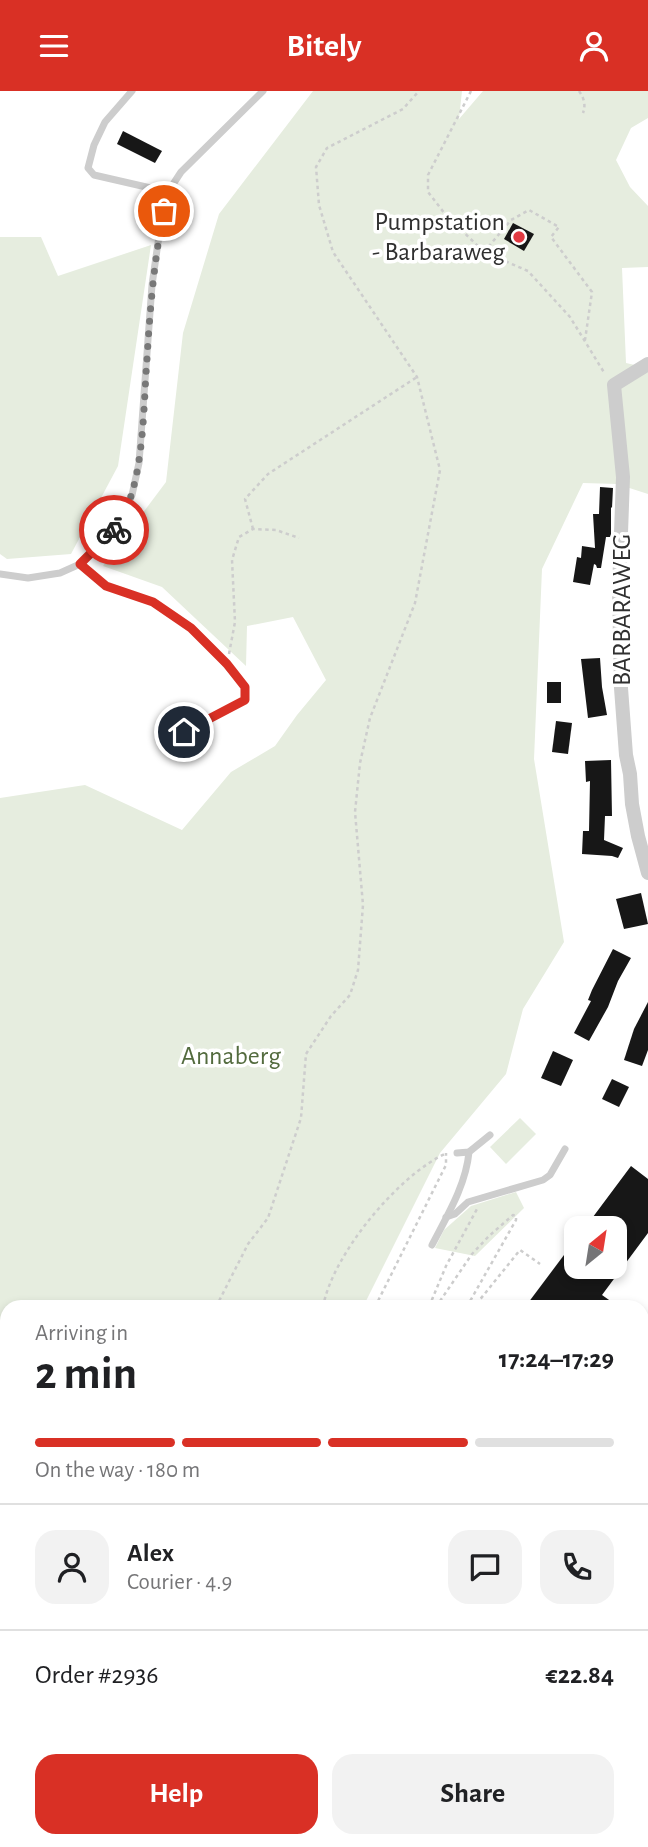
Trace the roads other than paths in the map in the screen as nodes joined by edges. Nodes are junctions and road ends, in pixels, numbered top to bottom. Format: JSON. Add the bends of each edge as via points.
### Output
{"nodes":[{"id":1,"x":132,"y":91,"type":"edge"},
{"id":2,"x":263,"y":91,"type":"edge"},
{"id":3,"x":168,"y":192,"type":"junction"},
{"id":4,"x":648,"y":364,"type":"edge"},
{"id":5,"x":80,"y":564,"type":"junction"},
{"id":6,"x":0,"y":573,"type":"edge"},
{"id":7,"x":184,"y":732,"type":"dead end"},
{"id":8,"x":648,"y":873,"type":"edge"},
{"id":9,"x":490,"y":1135,"type":"dead end"},
{"id":10,"x":565,"y":1149,"type":"dead end"},
{"id":11,"x":469,"y":1152,"type":"junction"},
{"id":12,"x":457,"y":1153,"type":"road end"},
{"id":13,"x":446,"y":1217,"type":"junction"},
{"id":14,"x":432,"y":1245,"type":"dead end"}],
"edges":[{"from":1,"to":3,"type":"lane","via":[[105,122],[88,169],[94,175]]},
{"from":2,"to":3,"type":"lane","via":[[181,172]]},
{"from":3,"to":5,"type":"lane","via":[[152,285],[139,463],[132,495],[117,527]]},
{"from":4,"to":8,"type":"street","name":"BARBARAWEG","via":[[614,385],[623,477],[622,701],[632,804]]},
{"from":5,"to":6,"type":"lane","via":[[28,578]]},
{"from":5,"to":7,"type":"lane","via":[[106,586],[153,602],[191,628],[245,687],[245,700]]},
{"from":9,"to":11,"type":"lane"},
{"from":10,"to":13,"type":"lane","via":[[543,1180],[483,1196]]},
{"from":11,"to":12,"type":"lane"},
{"from":11,"to":13,"type":"lane"},
{"from":13,"to":14,"type":"lane"}]}
